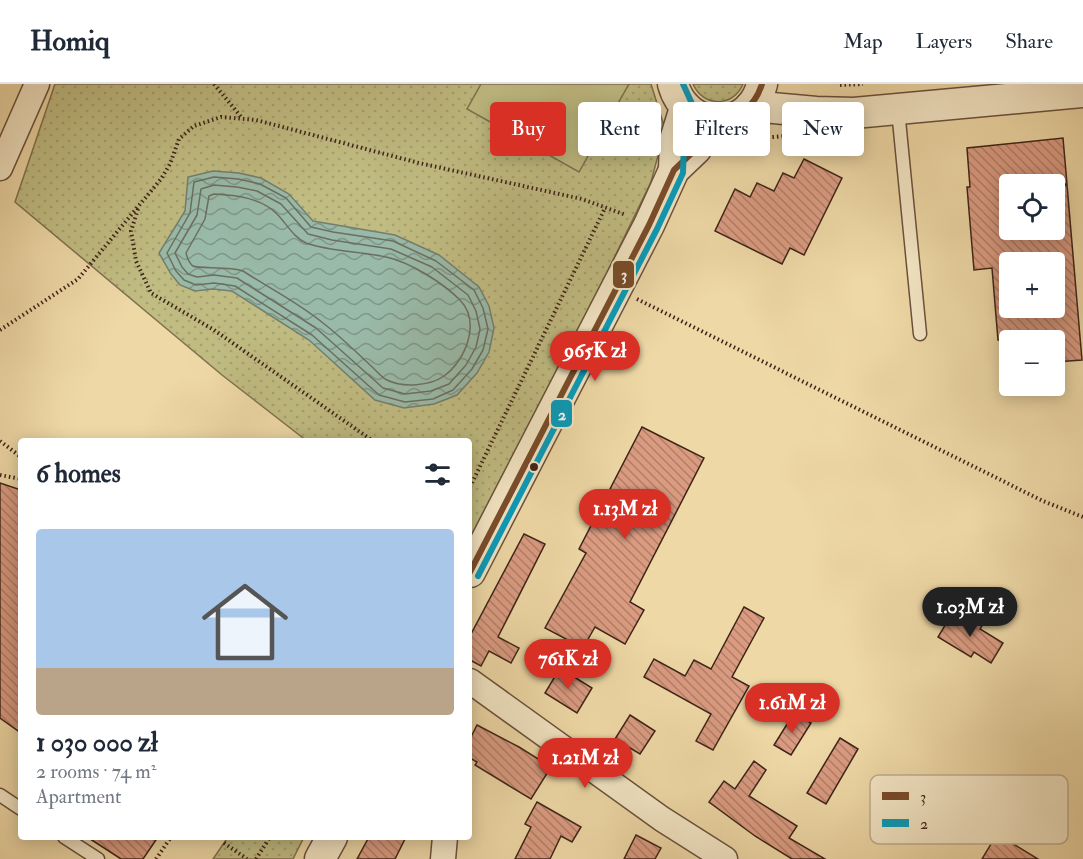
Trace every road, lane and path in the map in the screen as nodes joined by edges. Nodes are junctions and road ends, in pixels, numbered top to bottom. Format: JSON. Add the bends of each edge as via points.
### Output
{"nodes":[{"id":1,"x":37,"y":84,"type":"edge"},
{"id":2,"x":214,"y":84,"type":"edge"},
{"id":3,"x":758,"y":92,"type":"edge"},
{"id":4,"x":1083,"y":92,"type":"edge"},
{"id":5,"x":679,"y":96,"type":"edge"},
{"id":6,"x":898,"y":110,"type":"junction"},
{"id":7,"x":782,"y":111,"type":"edge"},
{"id":8,"x":864,"y":112,"type":"edge"},
{"id":9,"x":243,"y":118,"type":"junction"},
{"id":10,"x":689,"y":156,"type":"edge"},
{"id":11,"x":0,"y":168,"type":"edge"},
{"id":12,"x":674,"y":170,"type":"junction"},
{"id":13,"x":140,"y":205,"type":"junction"},
{"id":14,"x":605,"y":208,"type":"junction"},
{"id":15,"x":649,"y":225,"type":"junction"},
{"id":16,"x":637,"y":299,"type":"dead end"},
{"id":17,"x":0,"y":330,"type":"edge"},
{"id":18,"x":920,"y":334,"type":"dead end"},
{"id":19,"x":370,"y":438,"type":"edge"},
{"id":20,"x":0,"y":441,"type":"edge"},
{"id":21,"x":18,"y":455,"type":"edge"},
{"id":22,"x":0,"y":475,"type":"edge"},
{"id":23,"x":18,"y":478,"type":"edge"},
{"id":24,"x":472,"y":483,"type":"edge"},
{"id":25,"x":1083,"y":517,"type":"edge"},
{"id":26,"x":472,"y":568,"type":"edge"},
{"id":27,"x":472,"y":687,"type":"edge"},
{"id":28,"x":0,"y":795,"type":"edge"},
{"id":29,"x":18,"y":807,"type":"edge"},
{"id":30,"x":69,"y":840,"type":"edge"},
{"id":31,"x":169,"y":840,"type":"edge"},
{"id":32,"x":268,"y":840,"type":"edge"},
{"id":33,"x":330,"y":840,"type":"edge"},
{"id":34,"x":445,"y":840,"type":"edge"},
{"id":35,"x":224,"y":843,"type":"dead end"},
{"id":36,"x":98,"y":859,"type":"edge"},
{"id":37,"x":156,"y":859,"type":"edge"},
{"id":38,"x":247,"y":859,"type":"edge"},
{"id":39,"x":256,"y":859,"type":"edge"},
{"id":40,"x":320,"y":859,"type":"edge"},
{"id":41,"x":443,"y":859,"type":"edge"},
{"id":42,"x":725,"y":859,"type":"edge"}],
"edges":[{"from":1,"to":11,"type":"street"},
{"from":2,"to":9,"type":"path"},
{"from":3,"to":7,"type":"street"},
{"from":4,"to":6,"type":"street"},
{"from":5,"to":12,"type":"street"},
{"from":6,"to":8,"type":"street"},
{"from":6,"to":18,"type":"lane"},
{"from":9,"to":13,"type":"path","via":[[221,117],[194,126],[179,140],[170,164]]},
{"from":9,"to":14,"type":"path","via":[[582,199]]},
{"from":10,"to":12,"type":"street"},
{"from":12,"to":15,"type":"street"},
{"from":13,"to":17,"type":"path","via":[[78,279]]},
{"from":13,"to":19,"type":"path","via":[[131,231],[136,261],[151,293],[214,330]]},
{"from":14,"to":15,"type":"path"},
{"from":14,"to":24,"type":"path"},
{"from":15,"to":26,"type":"street"},
{"from":16,"to":25,"type":"path","via":[[1043,501]]},
{"from":20,"to":21,"type":"path"},
{"from":22,"to":23,"type":"path"},
{"from":27,"to":42,"type":"street"},
{"from":28,"to":29,"type":"lane"},
{"from":30,"to":36,"type":"lane"},
{"from":31,"to":37,"type":"path"},
{"from":32,"to":39,"type":"path"},
{"from":33,"to":40,"type":"street"},
{"from":34,"to":41,"type":"street"},
{"from":35,"to":38,"type":"path"}]}
